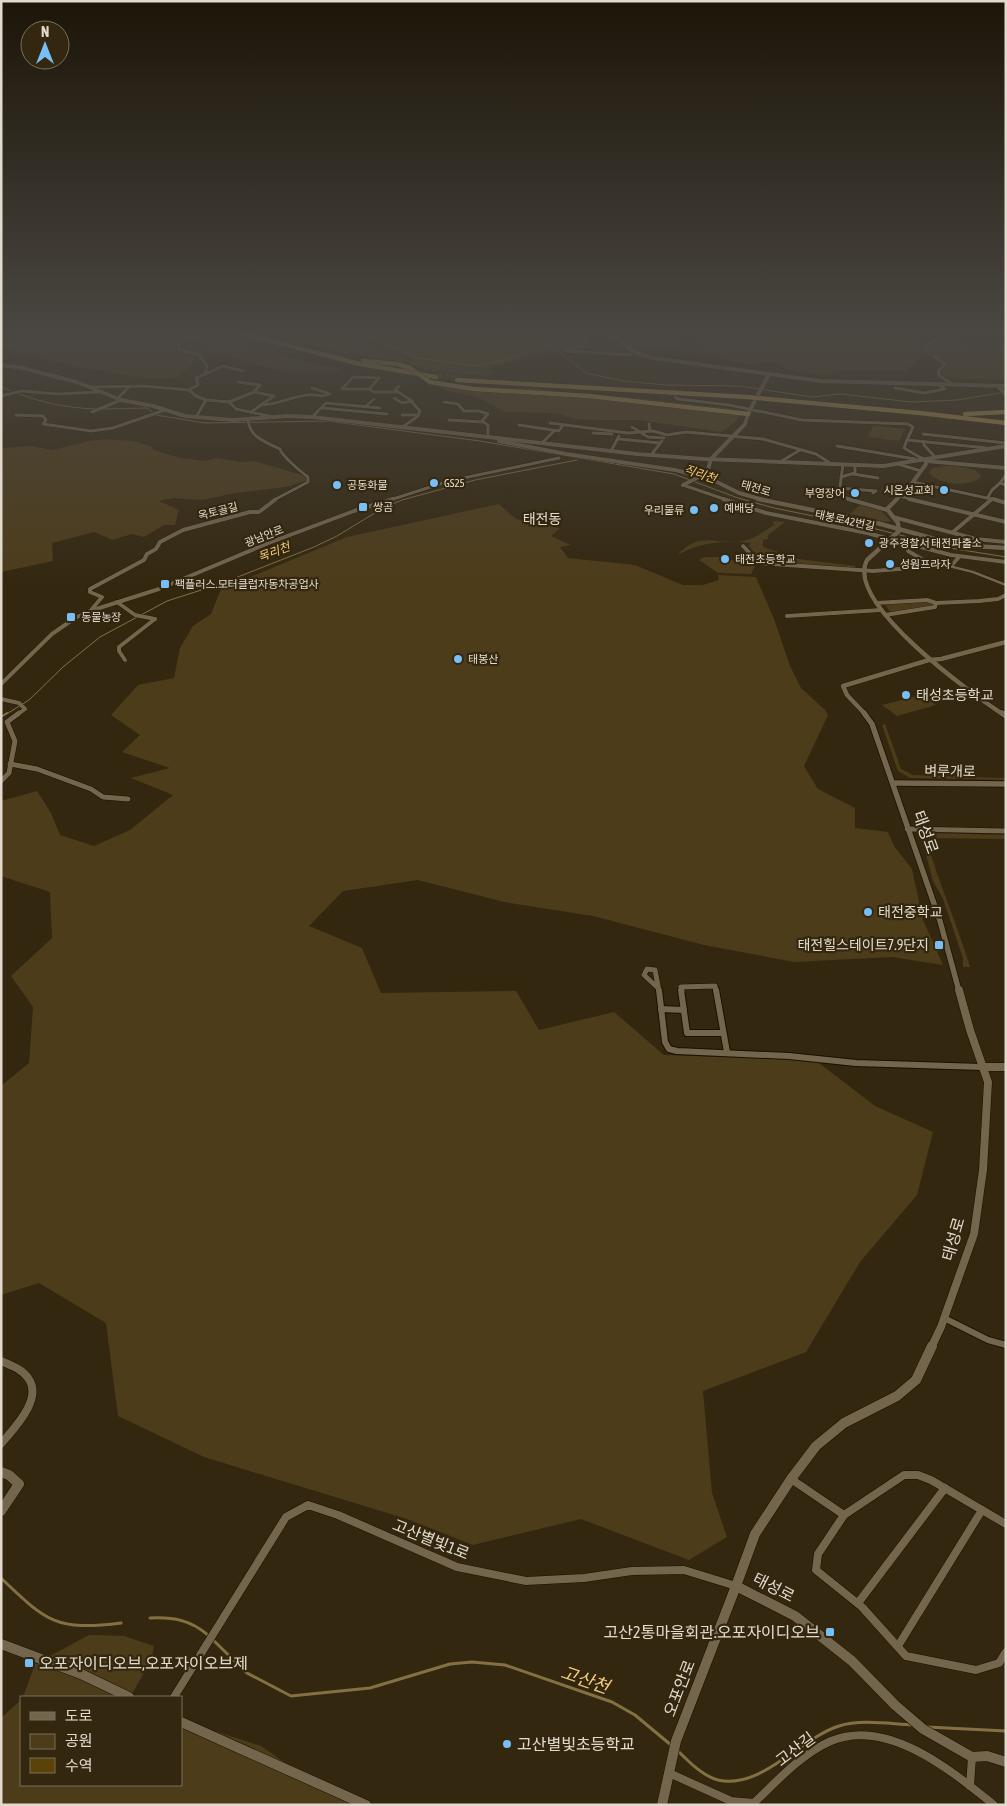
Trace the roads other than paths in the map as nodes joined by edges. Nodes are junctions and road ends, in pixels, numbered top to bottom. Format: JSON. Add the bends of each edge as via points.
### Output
{"nodes":[{"id":1,"x":42,"y":416,"type":"edge"},
{"id":2,"x":145,"y":416,"type":"edge"},
{"id":3,"x":193,"y":416,"type":"edge"},
{"id":4,"x":267,"y":416,"type":"edge"},
{"id":5,"x":418,"y":416,"type":"edge"},
{"id":6,"x":485,"y":416,"type":"edge"},
{"id":7,"x":748,"y":416,"type":"edge"},
{"id":8,"x":777,"y":416,"type":"edge"},
{"id":9,"x":952,"y":416,"type":"edge"},
{"id":10,"x":959,"y":416,"type":"edge"},
{"id":11,"x":196,"y":417,"type":"joint"},
{"id":12,"x":312,"y":417,"type":"joint"},
{"id":13,"x":274,"y":418,"type":"junction"},
{"id":14,"x":450,"y":420,"type":"dead end"},
{"id":15,"x":484,"y":422,"type":"junction"},
{"id":16,"x":248,"y":423,"type":"junction"},
{"id":17,"x":550,"y":423,"type":"dead end"},
{"id":18,"x":1006,"y":423,"type":"edge"},
{"id":19,"x":648,"y":424,"type":"dead end"},
{"id":20,"x":520,"y":425,"type":"dead end"},
{"id":21,"x":563,"y":425,"type":"junction"},
{"id":22,"x":632,"y":427,"type":"dead end"},
{"id":23,"x":400,"y":428,"type":"junction"},
{"id":24,"x":554,"y":431,"type":"junction"},
{"id":25,"x":650,"y":431,"type":"junction"},
{"id":26,"x":639,"y":432,"type":"junction"},
{"id":27,"x":593,"y":433,"type":"dead end"},
{"id":28,"x":621,"y":433,"type":"junction"},
{"id":29,"x":923,"y":434,"type":"dead end"},
{"id":30,"x":473,"y":435,"type":"junction"},
{"id":31,"x":667,"y":435,"type":"junction"},
{"id":32,"x":488,"y":436,"type":"junction"},
{"id":33,"x":664,"y":438,"type":"junction"},
{"id":34,"x":731,"y":438,"type":"junction"},
{"id":35,"x":618,"y":439,"type":"junction"},
{"id":36,"x":907,"y":440,"type":"junction"},
{"id":37,"x":543,"y":442,"type":"junction"},
{"id":38,"x":923,"y":442,"type":"junction"},
{"id":39,"x":660,"y":443,"type":"junction"},
{"id":40,"x":1005,"y":444,"type":"edge"},
{"id":41,"x":837,"y":446,"type":"dead end"},
{"id":42,"x":577,"y":447,"type":"junction"},
{"id":43,"x":987,"y":448,"type":"junction"},
{"id":44,"x":800,"y":450,"type":"junction"},
{"id":45,"x":610,"y":451,"type":"junction"},
{"id":46,"x":565,"y":454,"type":"junction"},
{"id":47,"x":651,"y":455,"type":"junction"},
{"id":48,"x":934,"y":456,"type":"junction"},
{"id":49,"x":559,"y":458,"type":"joint"},
{"id":50,"x":921,"y":458,"type":"junction"},
{"id":51,"x":711,"y":459,"type":"junction"},
{"id":52,"x":915,"y":459,"type":"junction"},
{"id":53,"x":926,"y":461,"type":"junction"},
{"id":54,"x":780,"y":462,"type":"junction"},
{"id":55,"x":830,"y":464,"type":"junction"},
{"id":56,"x":843,"y":464,"type":"junction"},
{"id":57,"x":898,"y":464,"type":"junction"},
{"id":58,"x":855,"y":465,"type":"junction"},
{"id":59,"x":1006,"y":468,"type":"edge"},
{"id":60,"x":707,"y":470,"type":"junction"},
{"id":61,"x":921,"y":471,"type":"junction"},
{"id":62,"x":688,"y":473,"type":"junction"},
{"id":63,"x":853,"y":474,"type":"junction"},
{"id":64,"x":1006,"y":474,"type":"edge"},
{"id":65,"x":704,"y":476,"type":"junction"},
{"id":66,"x":841,"y":477,"type":"junction"},
{"id":67,"x":878,"y":478,"type":"dead end"},
{"id":68,"x":914,"y":482,"type":"junction"},
{"id":69,"x":1000,"y":483,"type":"junction"},
{"id":70,"x":685,"y":484,"type":"joint"},
{"id":71,"x":722,"y":484,"type":"junction"},
{"id":72,"x":1006,"y":486,"type":"edge"},
{"id":73,"x":838,"y":488,"type":"junction"},
{"id":74,"x":873,"y":493,"type":"dead end"},
{"id":75,"x":899,"y":496,"type":"junction"},
{"id":76,"x":990,"y":498,"type":"junction"},
{"id":77,"x":1006,"y":503,"type":"edge"},
{"id":78,"x":887,"y":510,"type":"junction"},
{"id":79,"x":974,"y":514,"type":"junction"},
{"id":80,"x":893,"y":517,"type":"junction"},
{"id":81,"x":1006,"y":522,"type":"edge"},
{"id":82,"x":899,"y":530,"type":"junction"},
{"id":83,"x":953,"y":532,"type":"junction"},
{"id":84,"x":893,"y":539,"type":"junction"},
{"id":85,"x":1006,"y":542,"type":"edge"},
{"id":86,"x":907,"y":544,"type":"junction"},
{"id":87,"x":743,"y":546,"type":"dead end"},
{"id":88,"x":1006,"y":548,"type":"edge"},
{"id":89,"x":959,"y":557,"type":"junction"},
{"id":90,"x":926,"y":562,"type":"junction"},
{"id":91,"x":1006,"y":562,"type":"edge"},
{"id":92,"x":947,"y":566,"type":"junction"},
{"id":93,"x":864,"y":570,"type":"junction"},
{"id":94,"x":1006,"y":585,"type":"edge"},
{"id":95,"x":1006,"y":595,"type":"edge"},
{"id":96,"x":117,"y":602,"type":"junction"},
{"id":97,"x":876,"y":603,"type":"junction"},
{"id":98,"x":936,"y":603,"type":"junction"},
{"id":99,"x":881,"y":610,"type":"junction"},
{"id":100,"x":90,"y":611,"type":"junction"},
{"id":101,"x":885,"y":615,"type":"junction"},
{"id":102,"x":787,"y":616,"type":"dead end"},
{"id":103,"x":1006,"y":642,"type":"edge"},
{"id":104,"x":125,"y":660,"type":"dead end"},
{"id":105,"x":929,"y":660,"type":"junction"},
{"id":106,"x":1,"y":684,"type":"edge"},
{"id":107,"x":1,"y":699,"type":"edge"},
{"id":108,"x":1006,"y":716,"type":"edge"},
{"id":109,"x":10,"y":764,"type":"junction"},
{"id":110,"x":1,"y":781,"type":"edge"},
{"id":111,"x":893,"y":782,"type":"junction"},
{"id":112,"x":1006,"y":784,"type":"edge"},
{"id":113,"x":128,"y":799,"type":"dead end"},
{"id":114,"x":907,"y":829,"type":"junction"},
{"id":115,"x":1006,"y":831,"type":"edge"},
{"id":116,"x":658,"y":988,"type":"dead end"},
{"id":117,"x":661,"y":1009,"type":"junction"},
{"id":118,"x":684,"y":1010,"type":"junction"},
{"id":119,"x":723,"y":1033,"type":"junction"},
{"id":120,"x":727,"y":1052,"type":"junction"},
{"id":121,"x":982,"y":1067,"type":"junction"},
{"id":122,"x":1006,"y":1067,"type":"edge"},
{"id":123,"x":944,"y":1318,"type":"junction"},
{"id":124,"x":1006,"y":1345,"type":"edge"},
{"id":125,"x":1,"y":1361,"type":"edge"},
{"id":126,"x":1,"y":1444,"type":"edge"},
{"id":127,"x":1,"y":1472,"type":"edge"},
{"id":128,"x":791,"y":1479,"type":"junction"},
{"id":129,"x":945,"y":1488,"type":"junction"},
{"id":130,"x":982,"y":1510,"type":"junction"},
{"id":131,"x":1,"y":1511,"type":"edge"},
{"id":132,"x":844,"y":1514,"type":"junction"},
{"id":133,"x":1006,"y":1524,"type":"edge"},
{"id":134,"x":736,"y":1586,"type":"junction"},
{"id":135,"x":858,"y":1603,"type":"junction"},
{"id":136,"x":1,"y":1644,"type":"edge"},
{"id":137,"x":898,"y":1646,"type":"junction"},
{"id":138,"x":1006,"y":1652,"type":"edge"},
{"id":139,"x":127,"y":1696,"type":"edge"},
{"id":140,"x":175,"y":1696,"type":"edge"},
{"id":141,"x":182,"y":1722,"type":"edge"},
{"id":142,"x":676,"y":1741,"type":"joint"},
{"id":143,"x":673,"y":1755,"type":"joint"},
{"id":144,"x":972,"y":1757,"type":"junction"},
{"id":145,"x":1006,"y":1762,"type":"edge"},
{"id":146,"x":669,"y":1772,"type":"junction"},
{"id":147,"x":970,"y":1786,"type":"junction"},
{"id":148,"x":755,"y":1804,"type":"edge"},
{"id":149,"x":366,"y":1805,"type":"edge"},
{"id":150,"x":662,"y":1805,"type":"edge"},
{"id":151,"x":994,"y":1805,"type":"edge"}],
"edges":[{"from":1,"to":2,"type":"street","via":[[46,420],[43,424],[91,431],[113,428]]},
{"from":3,"to":11,"type":"street"},
{"from":4,"to":13,"type":"street"},
{"from":5,"to":23,"type":"street"},
{"from":6,"to":15,"type":"street"},
{"from":7,"to":34,"type":"street","via":[[745,424]]},
{"from":8,"to":36,"type":"street","via":[[808,421],[867,420],[908,424],[913,427]]},
{"from":9,"to":18,"type":"highway"},
{"from":10,"to":18,"type":"highway"},
{"from":11,"to":16,"type":"street"},
{"from":12,"to":13,"type":"street"},
{"from":12,"to":23,"type":"street"},
{"from":13,"to":16,"type":"street"},
{"from":14,"to":15,"type":"street"},
{"from":15,"to":32,"type":"street","via":[[488,425]]},
{"from":16,"to":100,"type":"street","name":"옥토골길","via":[[256,438],[280,449],[282,455],[308,477],[308,482],[273,500],[259,512],[191,526],[170,536],[144,560],[90,589],[102,599]]},
{"from":17,"to":21,"type":"street"},
{"from":19,"to":25,"type":"street"},
{"from":20,"to":24,"type":"street"},
{"from":21,"to":24,"type":"street"},
{"from":21,"to":28,"type":"street"},
{"from":22,"to":26,"type":"street"},
{"from":23,"to":30,"type":"street"},
{"from":24,"to":37,"type":"street"},
{"from":25,"to":26,"type":"street"},
{"from":25,"to":31,"type":"street"},
{"from":26,"to":28,"type":"street"},
{"from":26,"to":33,"type":"street"},
{"from":27,"to":28,"type":"street"},
{"from":28,"to":35,"type":"street"},
{"from":29,"to":40,"type":"street"},
{"from":30,"to":32,"type":"street"},
{"from":30,"to":46,"type":"street","name":"태전로"},
{"from":31,"to":33,"type":"street"},
{"from":31,"to":34,"type":"street","via":[[686,432]]},
{"from":32,"to":37,"type":"street"},
{"from":33,"to":39,"type":"street"},
{"from":34,"to":44,"type":"street","via":[[768,440]]},
{"from":34,"to":51,"type":"street"},
{"from":35,"to":39,"type":"street"},
{"from":35,"to":45,"type":"street"},
{"from":36,"to":38,"type":"street"},
{"from":36,"to":50,"type":"street","via":[[904,448]]},
{"from":37,"to":42,"type":"street"},
{"from":38,"to":43,"type":"street"},
{"from":38,"to":48,"type":"street"},
{"from":39,"to":47,"type":"street"},
{"from":40,"to":43,"type":"street"},
{"from":40,"to":59,"type":"street"},
{"from":41,"to":52,"type":"street"},
{"from":42,"to":45,"type":"street"},
{"from":42,"to":46,"type":"street"},
{"from":43,"to":48,"type":"street"},
{"from":44,"to":54,"type":"street"},
{"from":44,"to":55,"type":"street","via":[[824,457]]},
{"from":45,"to":47,"type":"street"},
{"from":46,"to":49,"type":"street"},
{"from":46,"to":62,"type":"street","name":"태전로"},
{"from":47,"to":51,"type":"street"},
{"from":48,"to":50,"type":"street"},
{"from":49,"to":96,"type":"street","name":"광남안로","via":[[449,481],[354,511],[166,586]]},
{"from":50,"to":52,"type":"street"},
{"from":50,"to":53,"type":"street"},
{"from":51,"to":54,"type":"street"},
{"from":51,"to":60,"type":"street"},
{"from":52,"to":57,"type":"street"},
{"from":53,"to":59,"type":"street"},
{"from":53,"to":61,"type":"street"},
{"from":54,"to":55,"type":"street"},
{"from":55,"to":56,"type":"street"},
{"from":56,"to":58,"type":"street"},
{"from":56,"to":66,"type":"street"},
{"from":57,"to":58,"type":"street"},
{"from":57,"to":61,"type":"street"},
{"from":58,"to":63,"type":"street"},
{"from":59,"to":64,"type":"street"},
{"from":60,"to":62,"type":"street"},
{"from":60,"to":65,"type":"street"},
{"from":60,"to":71,"type":"street"},
{"from":61,"to":68,"type":"street"},
{"from":62,"to":65,"type":"street","name":"태전로"},
{"from":63,"to":66,"type":"street"},
{"from":63,"to":67,"type":"street"},
{"from":64,"to":69,"type":"street"},
{"from":65,"to":70,"type":"street"},
{"from":65,"to":71,"type":"street","name":"태전로"},
{"from":66,"to":73,"type":"street"},
{"from":68,"to":75,"type":"street"},
{"from":68,"to":76,"type":"street"},
{"from":69,"to":72,"type":"street"},
{"from":69,"to":76,"type":"street","via":[[992,490]]},
{"from":70,"to":84,"type":"street","name":"태봉로42번길","via":[[766,512]]},
{"from":71,"to":82,"type":"street","name":"태전로","via":[[760,499]]},
{"from":73,"to":74,"type":"street","via":[[876,491]]},
{"from":73,"to":78,"type":"street","via":[[839,494],[847,499]]},
{"from":75,"to":78,"type":"street"},
{"from":75,"to":79,"type":"street"},
{"from":76,"to":77,"type":"street"},
{"from":76,"to":79,"type":"street"},
{"from":78,"to":80,"type":"street"},
{"from":79,"to":81,"type":"street"},
{"from":79,"to":83,"type":"street"},
{"from":80,"to":82,"type":"street"},
{"from":80,"to":83,"type":"street"},
{"from":82,"to":84,"type":"street"},
{"from":82,"to":88,"type":"street","name":"태전로","via":[[957,545]]},
{"from":83,"to":85,"type":"street","via":[[976,539]]},
{"from":84,"to":86,"type":"street","name":"태봉로42번길"},
{"from":84,"to":93,"type":"street","via":[[869,556]]},
{"from":86,"to":89,"type":"street","name":"태봉로42번길"},
{"from":86,"to":90,"type":"street","via":[[908,551]]},
{"from":87,"to":93,"type":"street","via":[[759,563]]},
{"from":89,"to":91,"type":"street","name":"태봉로42번길"},
{"from":89,"to":92,"type":"street"},
{"from":90,"to":92,"type":"street"},
{"from":90,"to":93,"type":"street","via":[[925,567]]},
{"from":92,"to":94,"type":"street"},
{"from":93,"to":97,"type":"street"},
{"from":95,"to":98,"type":"street","via":[[998,599]]},
{"from":96,"to":100,"type":"street","name":"광남안로"},
{"from":96,"to":104,"type":"street","via":[[142,618],[155,620],[119,647],[118,651]]},
{"from":97,"to":98,"type":"street","via":[[928,600]]},
{"from":97,"to":99,"type":"street"},
{"from":98,"to":101,"type":"street","via":[[935,608]]},
{"from":99,"to":101,"type":"street"},
{"from":99,"to":102,"type":"street"},
{"from":100,"to":106,"type":"street","name":"광남안로","via":[[52,634]]},
{"from":101,"to":105,"type":"street"},
{"from":103,"to":105,"type":"street","name":"태성로"},
{"from":105,"to":108,"type":"street"},
{"from":105,"to":111,"type":"street","name":"태성로","via":[[843,686],[870,718]]},
{"from":107,"to":109,"type":"street","via":[[24,707],[7,722],[15,741]]},
{"from":109,"to":110,"type":"street","via":[[9,773]]},
{"from":109,"to":113,"type":"street","via":[[37,769],[91,789],[102,797]]},
{"from":111,"to":112,"type":"street","name":"벼루개로"},
{"from":111,"to":114,"type":"street","name":"태성로"},
{"from":114,"to":115,"type":"street"},
{"from":114,"to":121,"type":"street","name":"태성로","via":[[940,921]]},
{"from":116,"to":117,"type":"street"},
{"from":117,"to":118,"type":"street"},
{"from":117,"to":120,"type":"street","via":[[665,1042],[669,1049],[685,1053]]},
{"from":118,"to":119,"type":"street","via":[[687,1033]]},
{"from":118,"to":119,"type":"street","via":[[681,987],[715,986]]},
{"from":119,"to":120,"type":"street"},
{"from":120,"to":121,"type":"street","via":[[856,1063]]},
{"from":121,"to":122,"type":"street"},
{"from":121,"to":123,"type":"street","name":"태성로","via":[[988,1082],[983,1170],[974,1234]]},
{"from":123,"to":124,"type":"street","via":[[988,1340]]},
{"from":123,"to":128,"type":"street","name":"태성로","via":[[916,1380],[897,1396],[844,1422],[816,1446]]},
{"from":125,"to":126,"type":"street","via":[[23,1371],[30,1380],[33,1394],[29,1409]]},
{"from":127,"to":131,"type":"street","via":[[19,1484]]},
{"from":128,"to":132,"type":"street"},
{"from":128,"to":134,"type":"street","name":"태성로","via":[[755,1534]]},
{"from":129,"to":130,"type":"street"},
{"from":129,"to":132,"type":"street","via":[[918,1474],[904,1474]]},
{"from":129,"to":135,"type":"street"},
{"from":130,"to":133,"type":"street"},
{"from":130,"to":137,"type":"street"},
{"from":132,"to":135,"type":"street","via":[[818,1554],[816,1570]]},
{"from":134,"to":140,"type":"street","name":"고산별빛1로","via":[[684,1570],[526,1580],[457,1567],[308,1505],[286,1517]]},
{"from":134,"to":142,"type":"street","name":"오포안로"},
{"from":134,"to":144,"type":"street","name":"태성로","via":[[794,1616],[852,1660],[912,1720]]},
{"from":135,"to":137,"type":"street"},
{"from":136,"to":139,"type":"street","via":[[81,1674]]},
{"from":137,"to":138,"type":"street","via":[[906,1656],[976,1670],[999,1663]]},
{"from":141,"to":149,"type":"street"},
{"from":142,"to":143,"type":"street","name":"오포안로"},
{"from":143,"to":146,"type":"street","name":"오포안로"},
{"from":144,"to":145,"type":"street","name":"태성로","via":[[986,1756]]},
{"from":144,"to":147,"type":"street"},
{"from":146,"to":148,"type":"street","name":"고산길","via":[[720,1798]]},
{"from":146,"to":150,"type":"street","name":"오포안로"},
{"from":147,"to":148,"type":"street","name":"고산길","via":[[895,1740],[852,1735],[814,1751]]},
{"from":147,"to":151,"type":"street","name":"고산길"}]}
